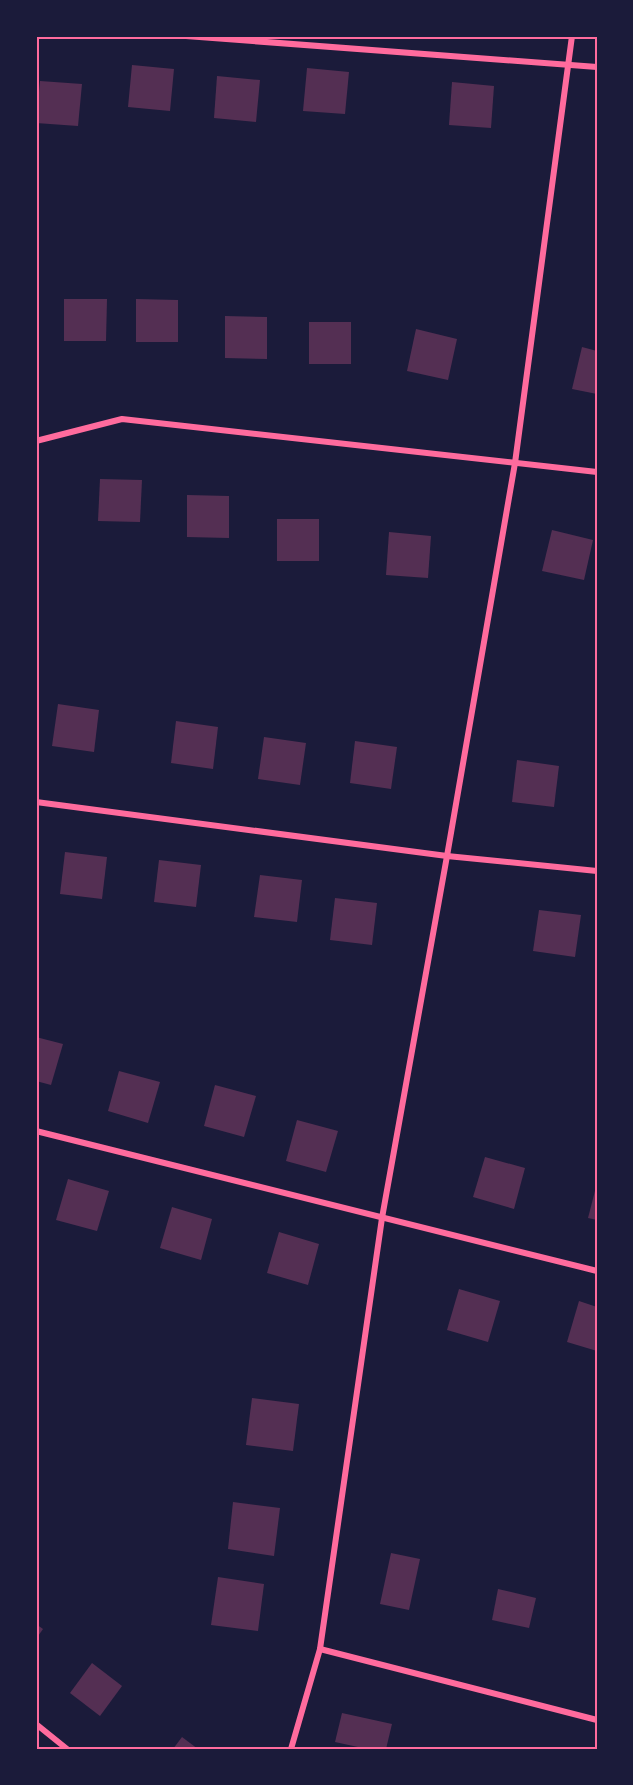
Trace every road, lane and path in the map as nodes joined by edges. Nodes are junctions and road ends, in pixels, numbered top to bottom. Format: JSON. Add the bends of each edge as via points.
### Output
{"nodes":[{"id":1,"x":186,"y":36,"type":"edge"},
{"id":2,"x":572,"y":36,"type":"edge"},
{"id":3,"x":568,"y":64,"type":"junction"},
{"id":4,"x":597,"y":67,"type":"edge"},
{"id":5,"x":36,"y":441,"type":"edge"},
{"id":6,"x":515,"y":463,"type":"junction"},
{"id":7,"x":597,"y":472,"type":"edge"},
{"id":8,"x":36,"y":802,"type":"edge"},
{"id":9,"x":447,"y":856,"type":"junction"},
{"id":10,"x":597,"y":871,"type":"edge"},
{"id":11,"x":36,"y":1131,"type":"edge"},
{"id":12,"x":382,"y":1218,"type":"junction"},
{"id":13,"x":597,"y":1271,"type":"edge"},
{"id":14,"x":320,"y":1648,"type":"junction"},
{"id":15,"x":597,"y":1720,"type":"edge"},
{"id":16,"x":36,"y":1724,"type":"edge"},
{"id":17,"x":67,"y":1749,"type":"edge"},
{"id":18,"x":291,"y":1749,"type":"edge"}],
"edges":[{"from":1,"to":3,"type":"street"},
{"from":2,"to":3,"type":"street"},
{"from":3,"to":4,"type":"street"},
{"from":3,"to":6,"type":"street"},
{"from":5,"to":6,"type":"street","via":[[122,419]]},
{"from":6,"to":7,"type":"street"},
{"from":6,"to":9,"type":"street"},
{"from":8,"to":9,"type":"street"},
{"from":9,"to":10,"type":"street"},
{"from":9,"to":12,"type":"street"},
{"from":11,"to":12,"type":"street"},
{"from":12,"to":13,"type":"street"},
{"from":12,"to":14,"type":"street"},
{"from":14,"to":15,"type":"street"},
{"from":14,"to":18,"type":"street"},
{"from":16,"to":17,"type":"street"}]}
